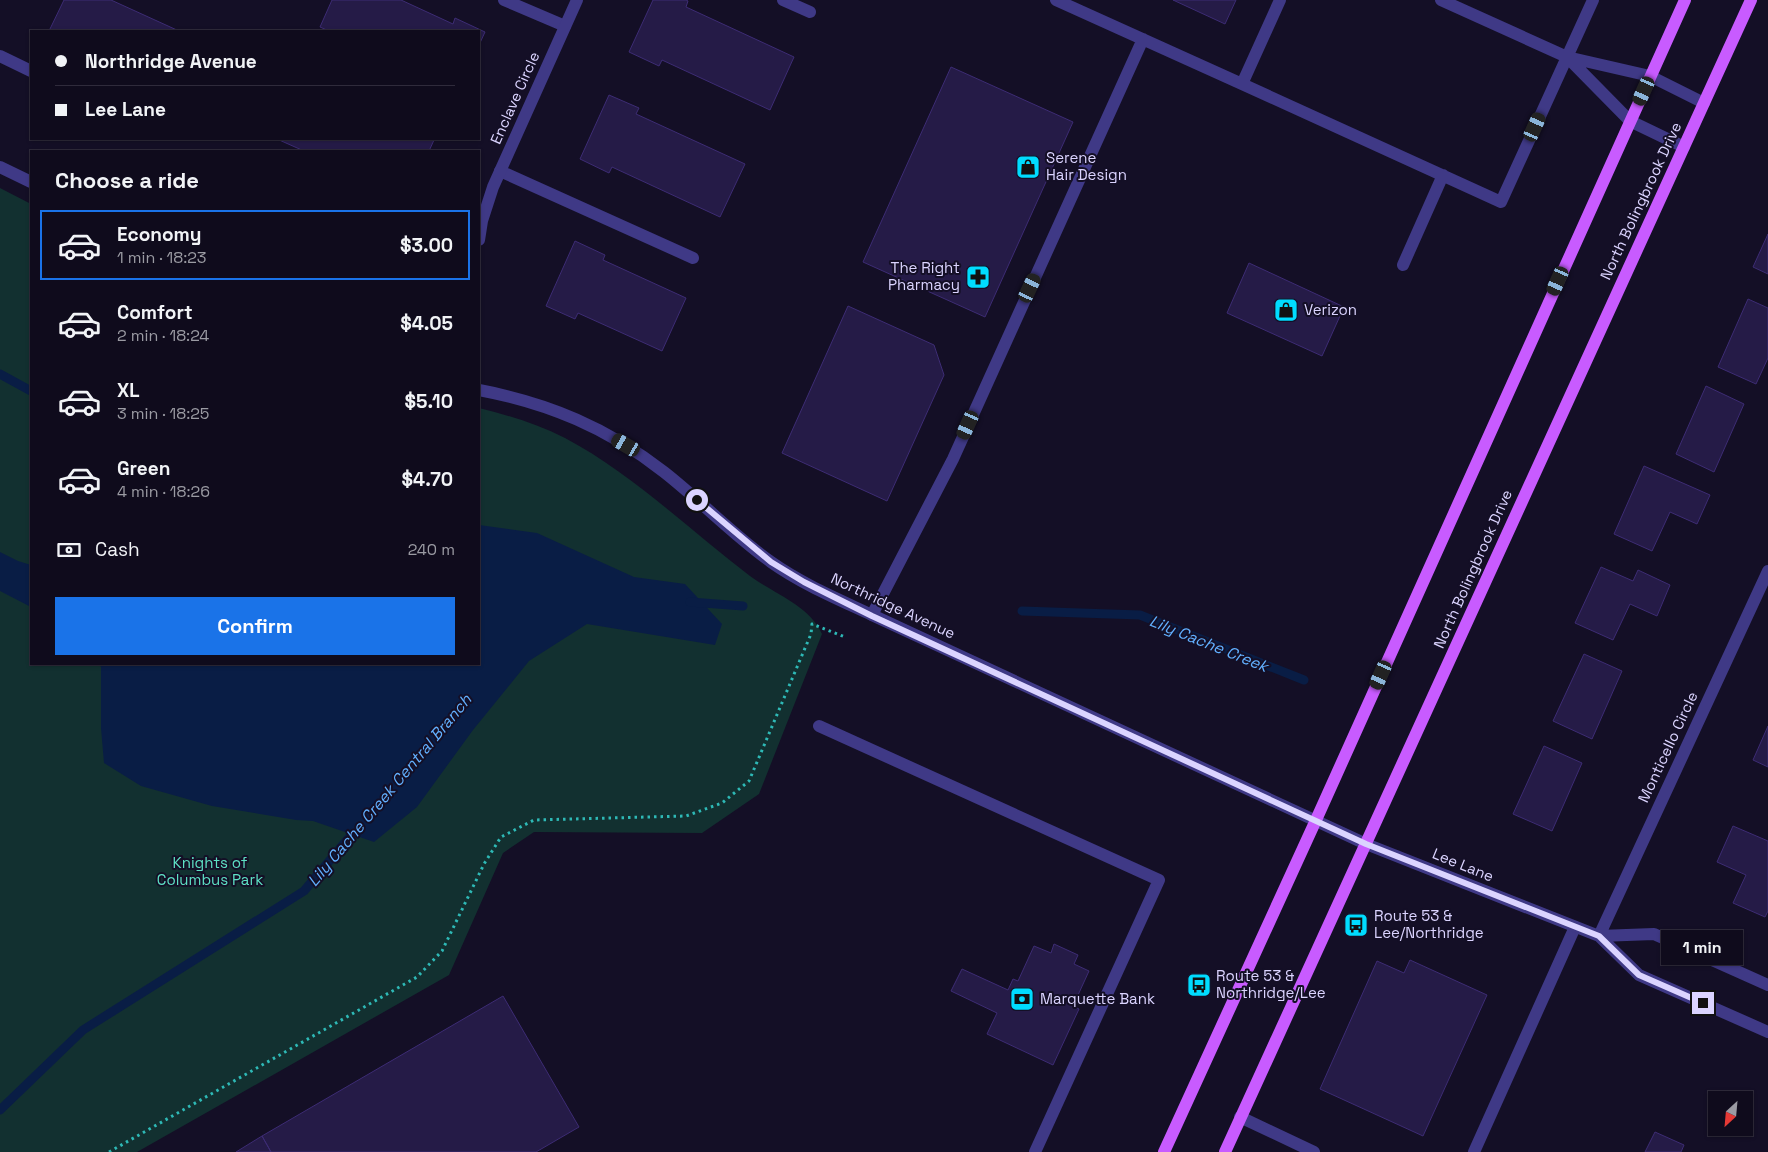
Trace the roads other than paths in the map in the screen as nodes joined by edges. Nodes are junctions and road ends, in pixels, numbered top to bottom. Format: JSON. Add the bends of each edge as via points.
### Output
{"nodes":[{"id":1,"x":504,"y":0,"type":"edge"},
{"id":2,"x":577,"y":0,"type":"edge"},
{"id":3,"x":784,"y":0,"type":"edge"},
{"id":4,"x":1056,"y":0,"type":"edge"},
{"id":5,"x":1280,"y":0,"type":"edge"},
{"id":6,"x":1441,"y":0,"type":"edge"},
{"id":7,"x":1593,"y":0,"type":"edge"},
{"id":8,"x":1685,"y":0,"type":"edge"},
{"id":9,"x":1751,"y":0,"type":"edge"},
{"id":10,"x":810,"y":12,"type":"dead end"},
{"id":11,"x":565,"y":26,"type":"junction"},
{"id":12,"x":1143,"y":39,"type":"junction"},
{"id":13,"x":0,"y":56,"type":"edge"},
{"id":14,"x":1567,"y":57,"type":"junction"},
{"id":15,"x":30,"y":71,"type":"edge"},
{"id":16,"x":1650,"y":76,"type":"junction"},
{"id":17,"x":1242,"y":84,"type":"junction"},
{"id":18,"x":1704,"y":103,"type":"junction"},
{"id":19,"x":1630,"y":121,"type":"junction"},
{"id":20,"x":1684,"y":147,"type":"junction"},
{"id":21,"x":0,"y":167,"type":"edge"},
{"id":22,"x":500,"y":172,"type":"junction"},
{"id":23,"x":1443,"y":176,"type":"junction"},
{"id":24,"x":30,"y":182,"type":"edge"},
{"id":25,"x":480,"y":234,"type":"edge"},
{"id":26,"x":693,"y":258,"type":"dead end"},
{"id":27,"x":1403,"y":264,"type":"dead end"},
{"id":28,"x":480,"y":390,"type":"edge"},
{"id":29,"x":1768,"y":571,"type":"edge"},
{"id":30,"x":1764,"y":587,"type":"edge"},
{"id":31,"x":872,"y":616,"type":"junction"},
{"id":32,"x":819,"y":726,"type":"dead end"},
{"id":33,"x":1316,"y":820,"type":"junction"},
{"id":34,"x":1366,"y":844,"type":"junction"},
{"id":35,"x":1575,"y":926,"type":"junction"},
{"id":36,"x":1599,"y":936,"type":"junction"},
{"id":37,"x":1768,"y":984,"type":"edge"},
{"id":38,"x":1768,"y":1032,"type":"edge"},
{"id":39,"x":1240,"y":1117,"type":"junction"},
{"id":40,"x":1035,"y":1152,"type":"edge"},
{"id":41,"x":1164,"y":1152,"type":"edge"},
{"id":42,"x":1225,"y":1152,"type":"edge"},
{"id":43,"x":1314,"y":1152,"type":"edge"},
{"id":44,"x":1474,"y":1152,"type":"edge"}],
"edges":[{"from":1,"to":11,"type":"street"},
{"from":2,"to":11,"type":"street","name":"Enclave Circle"},
{"from":3,"to":10,"type":"street"},
{"from":4,"to":12,"type":"street"},
{"from":5,"to":17,"type":"street"},
{"from":6,"to":14,"type":"street"},
{"from":7,"to":14,"type":"street"},
{"from":8,"to":16,"type":"main road"},
{"from":9,"to":18,"type":"main road","name":"North Bolingbrook Drive"},
{"from":11,"to":22,"type":"street","name":"Enclave Circle"},
{"from":12,"to":17,"type":"street"},
{"from":12,"to":31,"type":"street","via":[[953,459]]},
{"from":13,"to":15,"type":"street"},
{"from":14,"to":16,"type":"street"},
{"from":14,"to":19,"type":"street"},
{"from":14,"to":23,"type":"street","via":[[1501,202]]},
{"from":16,"to":18,"type":"street"},
{"from":16,"to":19,"type":"main road"},
{"from":17,"to":23,"type":"street"},
{"from":18,"to":20,"type":"main road","name":"North Bolingbrook Drive"},
{"from":19,"to":20,"type":"street"},
{"from":19,"to":33,"type":"main road"},
{"from":20,"to":34,"type":"main road","name":"North Bolingbrook Drive"},
{"from":21,"to":24,"type":"street"},
{"from":22,"to":25,"type":"street","name":"Enclave Circle"},
{"from":22,"to":26,"type":"street"},
{"from":23,"to":27,"type":"street"},
{"from":28,"to":31,"type":"street","name":"Northridge Avenue","via":[[513,396],[594,426],[663,471],[771,562]]},
{"from":29,"to":30,"type":"street","name":"Monticello Circle"},
{"from":30,"to":36,"type":"street","name":"Monticello Circle"},
{"from":31,"to":33,"type":"street","name":"Northridge Avenue"},
{"from":32,"to":40,"type":"street","via":[[1159,880]]},
{"from":33,"to":34,"type":"street","name":"Lee Lane"},
{"from":33,"to":41,"type":"main road"},
{"from":34,"to":35,"type":"street","name":"Lee Lane"},
{"from":34,"to":39,"type":"main road","name":"North Bolingbrook Drive"},
{"from":35,"to":36,"type":"street","name":"Lee Lane"},
{"from":35,"to":44,"type":"street"},
{"from":36,"to":37,"type":"street","name":"Lee Lane","via":[[1654,934]]},
{"from":36,"to":38,"type":"street","name":"Lee Lane","via":[[1639,975]]},
{"from":39,"to":42,"type":"main road","name":"North Bolingbrook Drive"},
{"from":39,"to":43,"type":"street"}]}
